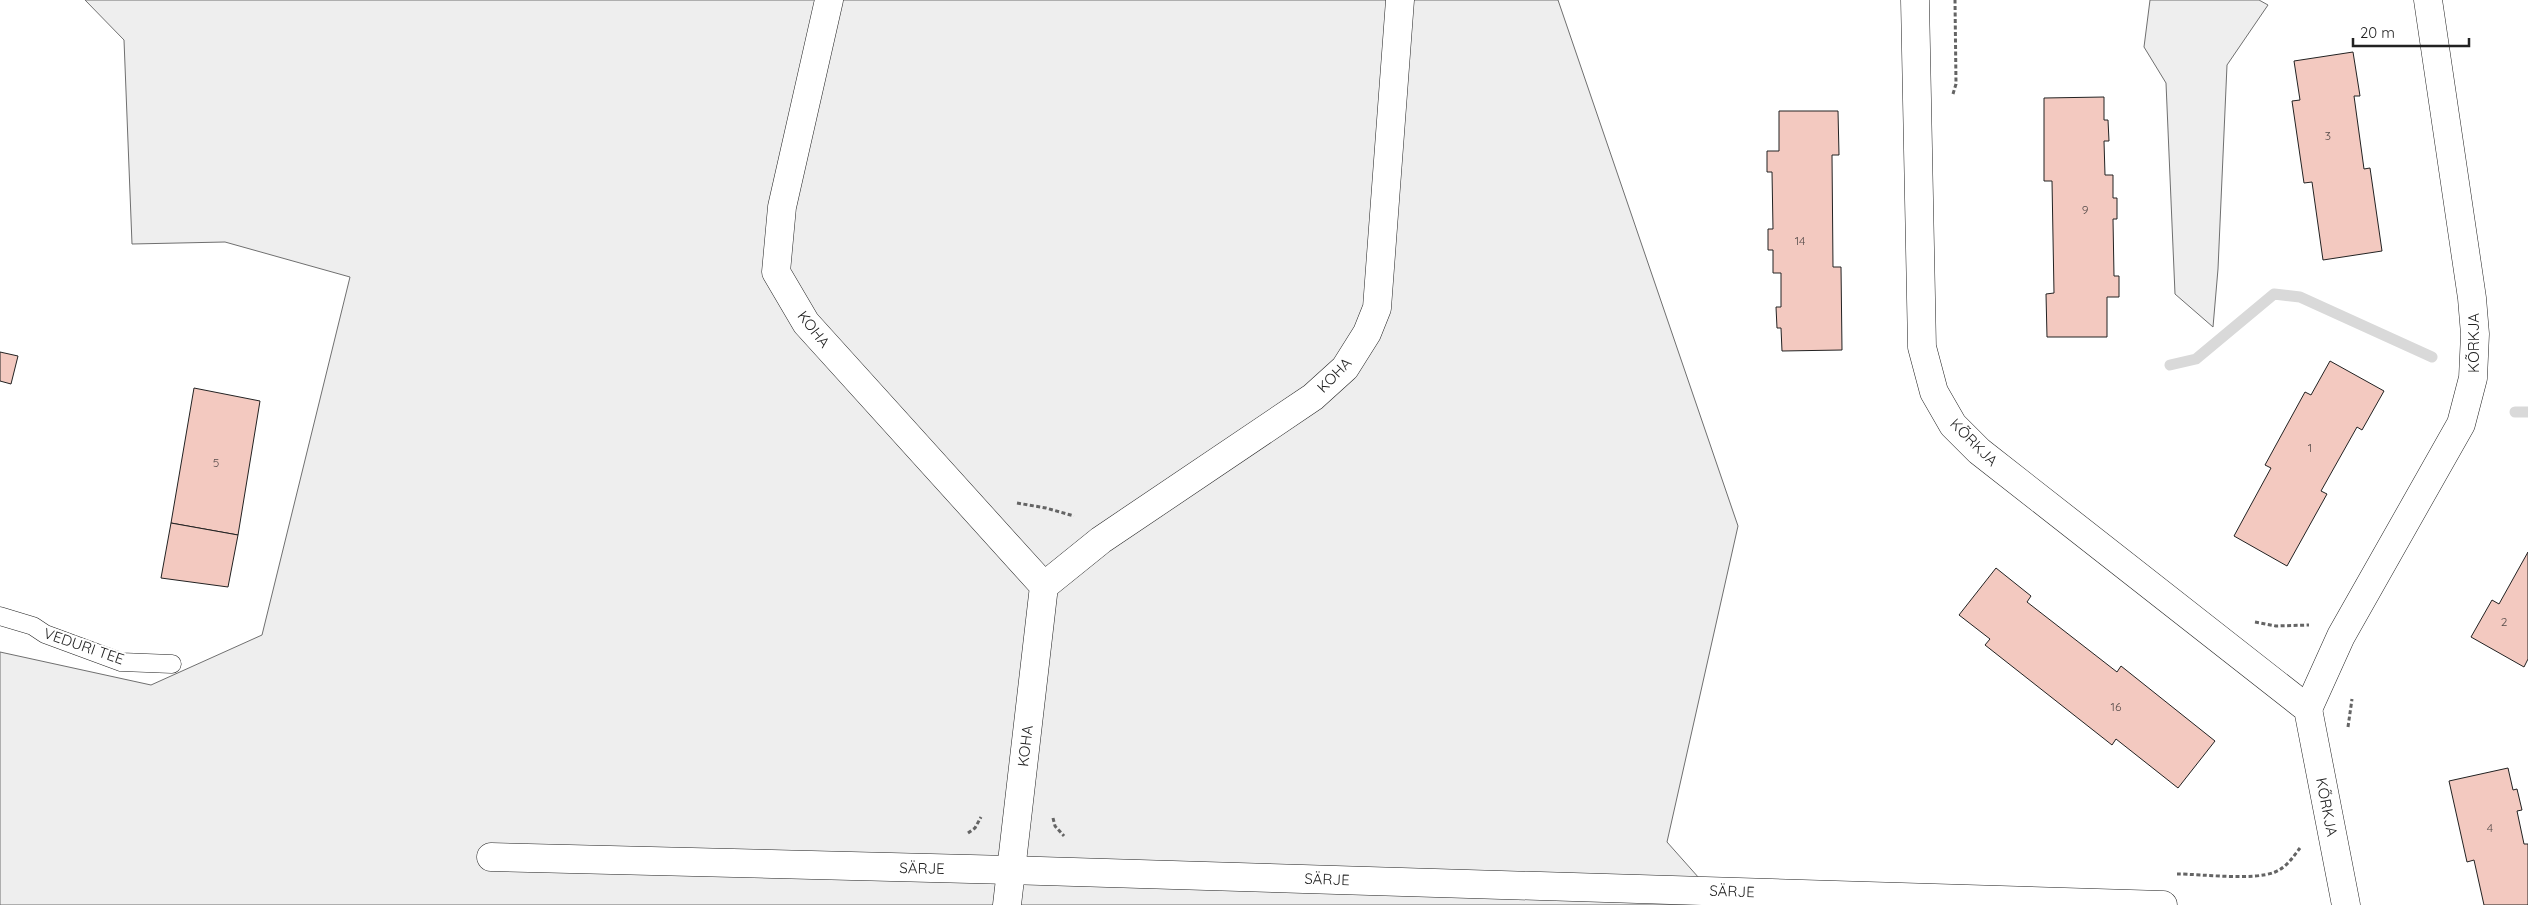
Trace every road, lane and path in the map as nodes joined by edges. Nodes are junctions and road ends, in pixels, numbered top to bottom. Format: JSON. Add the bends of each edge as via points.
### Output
{"nodes":[{"id":1,"x":829,"y":0,"type":"edge"},
{"id":2,"x":1400,"y":0,"type":"edge"},
{"id":3,"x":1916,"y":0,"type":"edge"},
{"id":4,"x":1955,"y":0,"type":"edge"},
{"id":5,"x":2428,"y":0,"type":"edge"},
{"id":6,"x":1951,"y":102,"type":"dead end"},
{"id":7,"x":1044,"y":586,"type":"junction"},
{"id":8,"x":0,"y":616,"type":"edge"},
{"id":9,"x":2249,"y":618,"type":"dead end"},
{"id":10,"x":2341,"y":636,"type":"junction"},
{"id":11,"x":172,"y":664,"type":"dead end"},
{"id":12,"x":2308,"y":709,"type":"junction"},
{"id":13,"x":1019,"y":800,"type":"junction"},
{"id":14,"x":963,"y":837,"type":"dead end"},
{"id":15,"x":491,"y":857,"type":"dead end"},
{"id":16,"x":1010,"y":870,"type":"junction"},
{"id":17,"x":1007,"y":905,"type":"edge"},
{"id":18,"x":2163,"y":905,"type":"edge"},
{"id":19,"x":2346,"y":905,"type":"edge"}],
"edges":[{"from":1,"to":7,"type":"street","name":"KOHA","via":[[782,208],[776,272],[806,323]]},
{"from":2,"to":7,"type":"street","name":"KOHA","via":[[1377,308],[1368,333],[1345,368],[1313,397],[1101,540]]},
{"from":3,"to":12,"type":"street","name":"KÕRKJA","via":[[1922,347],[1934,392],[1953,425],[1979,451]]},
{"from":4,"to":6,"type":"path","via":[[1956,84]]},
{"from":5,"to":10,"type":"street","name":"KÕRKJA","via":[[2472,298],[2475,334],[2473,378],[2461,424]]},
{"from":7,"to":13,"type":"street","name":"KOHA"},
{"from":8,"to":11,"type":"lane","name":"VEDURI TEE","via":[[121,662]]},
{"from":9,"to":10,"type":"path","via":[[2257,623],[2276,626],[2319,624]]},
{"from":10,"to":12,"type":"street","name":"KÕRKJA"},
{"from":12,"to":19,"type":"street","name":"KÕRKJA"},
{"from":13,"to":14,"type":"path","via":[[996,798],[986,806],[975,828]]},
{"from":13,"to":16,"type":"street","name":"KOHA"},
{"from":15,"to":16,"type":"street","name":"SÄRJE"},
{"from":16,"to":17,"type":"street","name":"KOHA"},
{"from":16,"to":18,"type":"street","name":"SÄRJE"}]}
